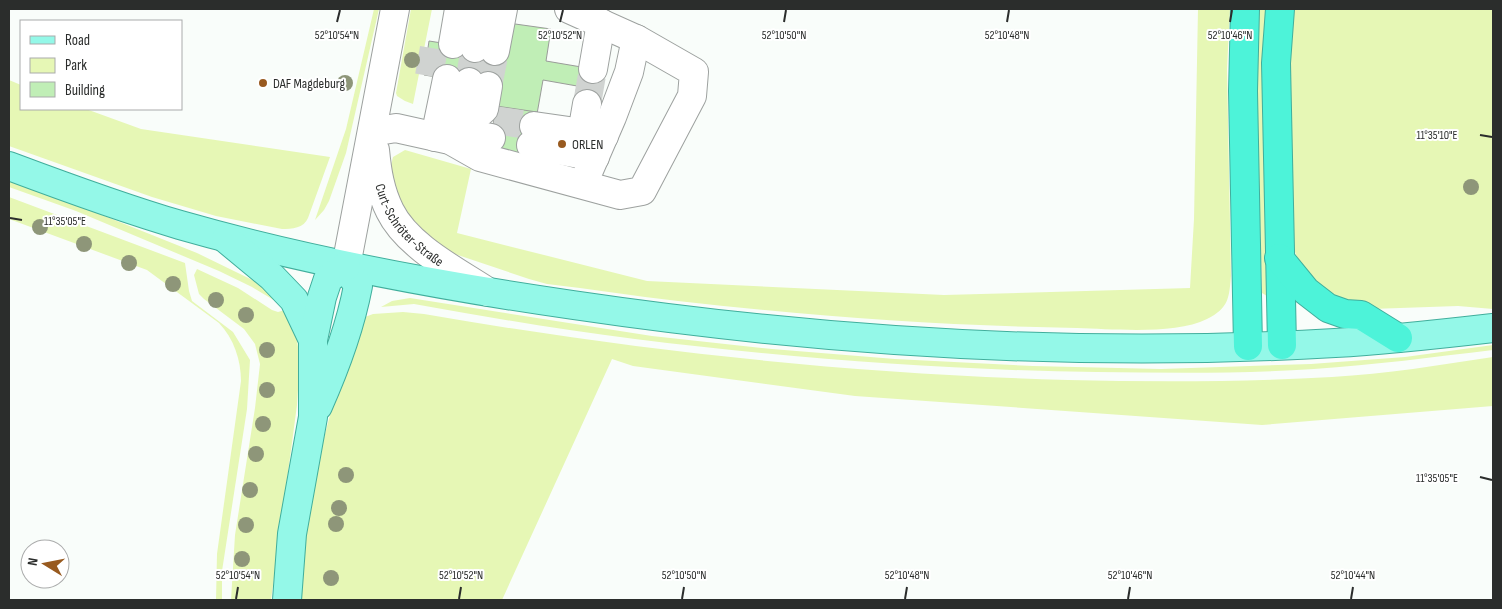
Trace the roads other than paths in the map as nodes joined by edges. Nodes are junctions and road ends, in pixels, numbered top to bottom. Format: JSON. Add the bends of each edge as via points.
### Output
{"nodes":[{"id":1,"x":395,"y":9,"type":"edge"},
{"id":2,"x":442,"y":9,"type":"edge"},
{"id":3,"x":459,"y":9,"type":"edge"},
{"id":4,"x":482,"y":9,"type":"edge"},
{"id":5,"x":502,"y":9,"type":"edge"},
{"id":6,"x":569,"y":9,"type":"edge"},
{"id":7,"x":1245,"y":9,"type":"edge"},
{"id":8,"x":1280,"y":9,"type":"edge"},
{"id":9,"x":601,"y":23,"type":"junction"},
{"id":10,"x":636,"y":39,"type":"junction"},
{"id":11,"x":464,"y":46,"type":"junction"},
{"id":12,"x":593,"y":69,"type":"tunnel mouth"},
{"id":13,"x":587,"y":104,"type":"tunnel mouth"},
{"id":14,"x":460,"y":131,"type":"junction"},
{"id":15,"x":372,"y":132,"type":"junction"},
{"id":16,"x":533,"y":136,"type":"tunnel mouth"},
{"id":17,"x":593,"y":142,"type":"junction"},
{"id":18,"x":9,"y":166,"type":"edge"},
{"id":19,"x":582,"y":184,"type":"junction"},
{"id":20,"x":221,"y":235,"type":"junction"},
{"id":21,"x":1279,"y":258,"type":"junction"},
{"id":22,"x":346,"y":266,"type":"junction"},
{"id":23,"x":488,"y":292,"type":"junction"},
{"id":24,"x":1493,"y":328,"type":"edge"},
{"id":25,"x":1398,"y":338,"type":"junction"},
{"id":26,"x":313,"y":340,"type":"junction"},
{"id":27,"x":1282,"y":345,"type":"junction"},
{"id":28,"x":1248,"y":346,"type":"junction"},
{"id":29,"x":313,"y":417,"type":"junction"},
{"id":30,"x":287,"y":600,"type":"edge"}],
"edges":[{"from":1,"to":15,"type":"street","name":"Curt-Schröter-Straße"},
{"from":2,"to":11,"type":"street"},
{"from":3,"to":11,"type":"street"},
{"from":4,"to":11,"type":"street"},
{"from":5,"to":11,"type":"street"},
{"from":6,"to":9,"type":"street"},
{"from":7,"to":28,"type":"highway","via":[[1243,92]]},
{"from":8,"to":21,"type":"highway","via":[[1276,62]]},
{"from":9,"to":10,"type":"street"},
{"from":9,"to":12,"type":"street"},
{"from":10,"to":17,"type":"street","via":[[629,72]]},
{"from":10,"to":19,"type":"street","via":[[694,72],[692,96],[642,191],[620,195]]},
{"from":13,"to":17,"type":"street"},
{"from":14,"to":14,"type":"street","via":[[458,81]]},
{"from":14,"to":15,"type":"street","via":[[396,128]]},
{"from":14,"to":19,"type":"street","via":[[480,157]]},
{"from":15,"to":22,"type":"street","name":"Curt-Schröter-Straße"},
{"from":15,"to":23,"type":"street","name":"Curt-Schröter-Straße","via":[[383,195],[398,224],[432,255]]},
{"from":16,"to":17,"type":"street"},
{"from":17,"to":19,"type":"street"},
{"from":18,"to":20,"type":"main road","via":[[150,215]]},
{"from":20,"to":22,"type":"main road"},
{"from":20,"to":26,"type":"main road","via":[[283,287],[294,300]]},
{"from":21,"to":25,"type":"highway","via":[[1306,291],[1328,308],[1361,316]]},
{"from":21,"to":27,"type":"highway"},
{"from":22,"to":23,"type":"main road"},
{"from":22,"to":26,"type":"main road","via":[[328,280]]},
{"from":22,"to":29,"type":"main road","via":[[358,286],[355,304],[334,369]]},
{"from":23,"to":28,"type":"main road","via":[[643,315],[839,335],[992,345],[1117,348]]},
{"from":24,"to":25,"type":"main road"},
{"from":25,"to":27,"type":"main road"},
{"from":26,"to":29,"type":"main road"},
{"from":27,"to":28,"type":"main road"},
{"from":29,"to":30,"type":"main road","via":[[292,534]]}]}
